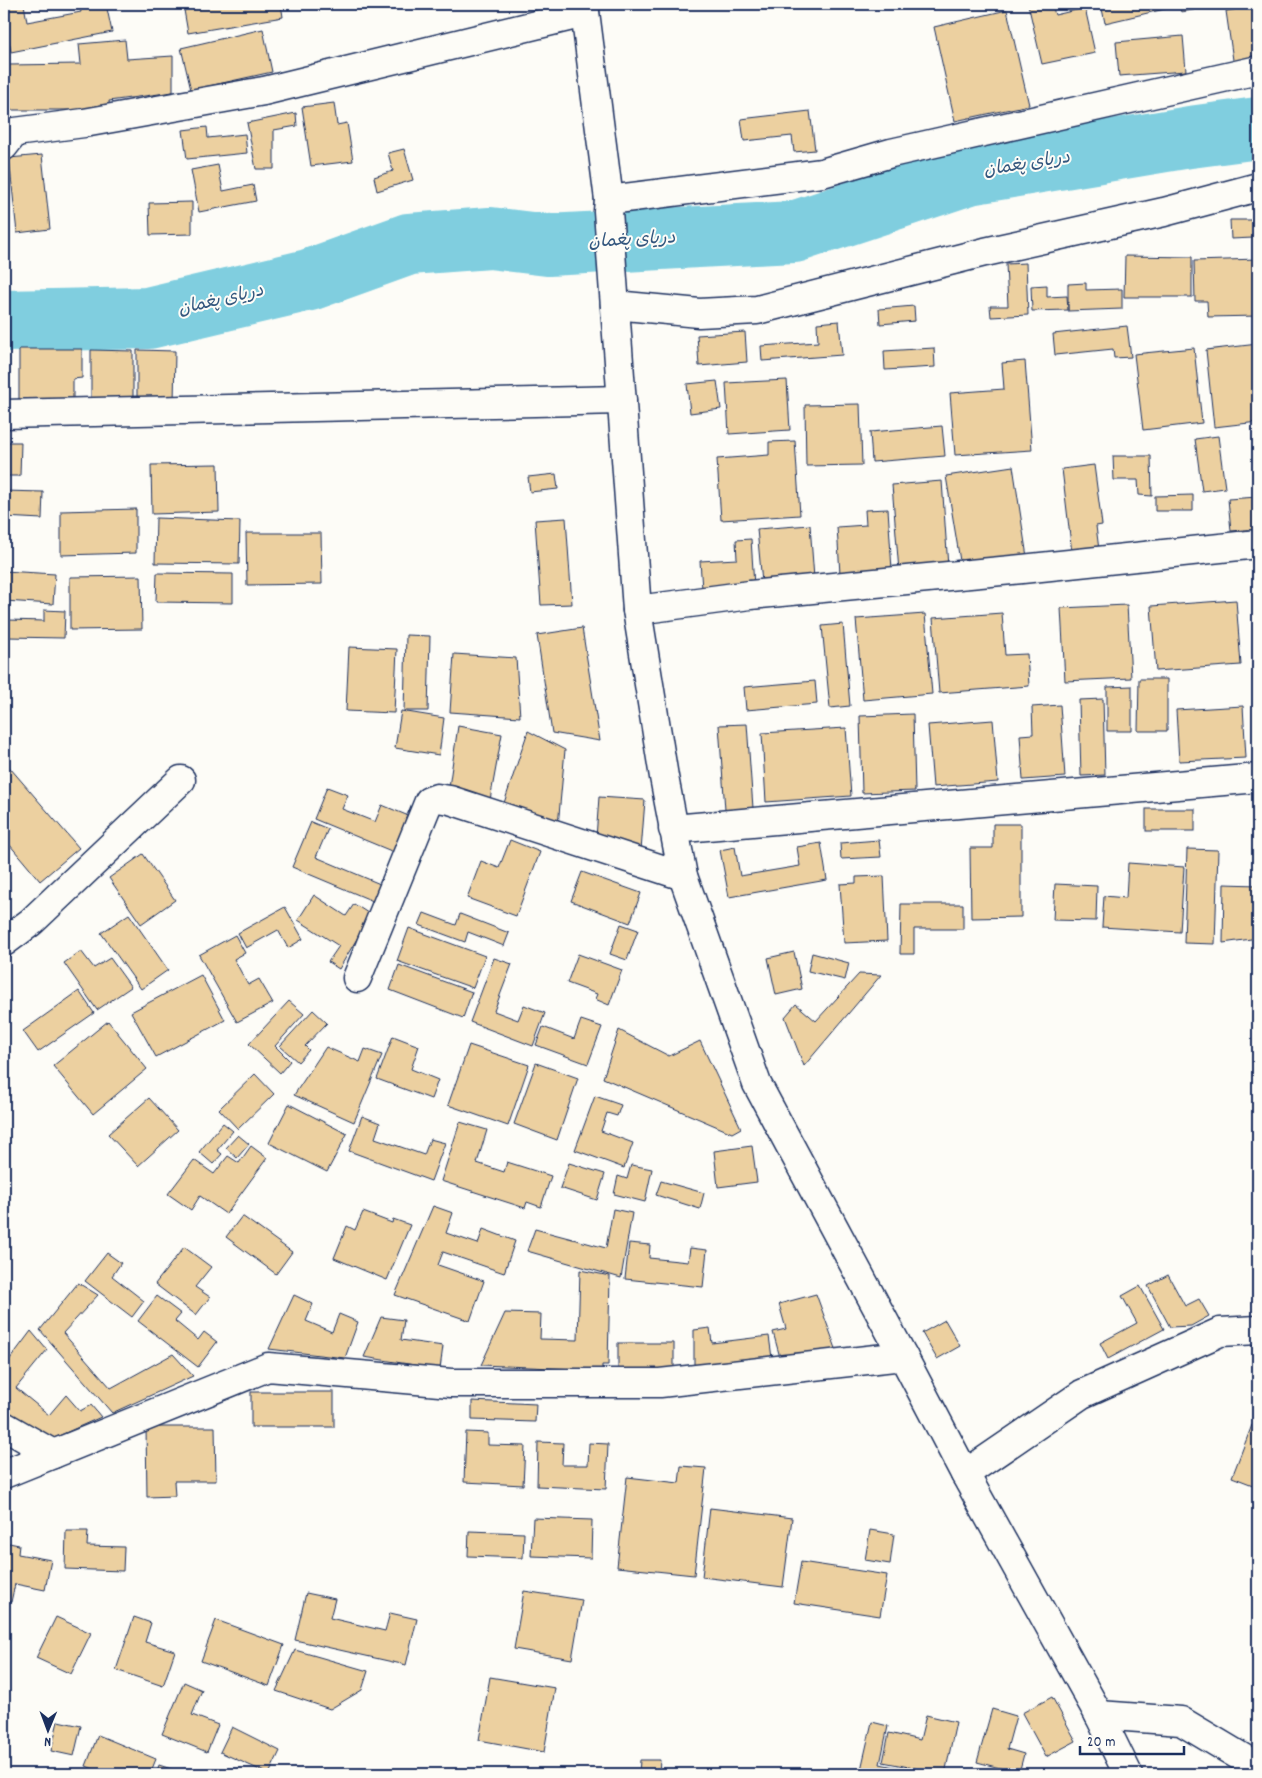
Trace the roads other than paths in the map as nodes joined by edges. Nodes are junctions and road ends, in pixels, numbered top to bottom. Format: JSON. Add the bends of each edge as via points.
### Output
{"nodes":[{"id":1,"x":584,"y":8,"type":"edge"},
{"id":2,"x":1258,"y":70,"type":"edge"},
{"id":3,"x":4,"y":146,"type":"edge"},
{"id":4,"x":1258,"y":187,"type":"edge"},
{"id":5,"x":608,"y":205,"type":"junction"},
{"id":6,"x":615,"y":305,"type":"junction"},
{"id":7,"x":622,"y":400,"type":"junction"},
{"id":8,"x":4,"y":414,"type":"edge"},
{"id":9,"x":1258,"y":544,"type":"edge"},
{"id":10,"x":637,"y":610,"type":"junction"},
{"id":11,"x":1258,"y":778,"type":"edge"},
{"id":12,"x":181,"y":780,"type":"dead end"},
{"id":13,"x":673,"y":829,"type":"junction"},
{"id":14,"x":683,"y":876,"type":"junction"},
{"id":15,"x":4,"y":942,"type":"edge"},
{"id":16,"x":357,"y":978,"type":"dead end"},
{"id":17,"x":1258,"y":1330,"type":"edge"},
{"id":18,"x":903,"y":1356,"type":"junction"},
{"id":19,"x":4,"y":1426,"type":"edge"},
{"id":20,"x":53,"y":1454,"type":"junction"},
{"id":21,"x":4,"y":1474,"type":"edge"},
{"id":22,"x":965,"y":1474,"type":"junction"},
{"id":23,"x":1099,"y":1715,"type":"junction"},
{"id":24,"x":1258,"y":1767,"type":"edge"},
{"id":25,"x":1128,"y":1774,"type":"edge"}],
"edges":[{"from":1,"to":3,"type":"street","via":[[264,91],[15,132]]},
{"from":1,"to":5,"type":"street"},
{"from":2,"to":5,"type":"street","via":[[892,153],[822,173]]},
{"from":4,"to":6,"type":"street","via":[[757,310],[699,313]]},
{"from":5,"to":6,"type":"street"},
{"from":6,"to":7,"type":"street"},
{"from":7,"to":8,"type":"street"},
{"from":7,"to":10,"type":"street"},
{"from":9,"to":10,"type":"street","via":[[750,595]]},
{"from":10,"to":13,"type":"street"},
{"from":11,"to":13,"type":"street"},
{"from":12,"to":15,"type":"street","via":[[31,922]]},
{"from":13,"to":14,"type":"street"},
{"from":14,"to":16,"type":"street","via":[[437,798],[428,802]]},
{"from":14,"to":18,"type":"street","via":[[757,1084]]},
{"from":17,"to":22,"type":"street","via":[[1220,1332],[1082,1394]]},
{"from":18,"to":20,"type":"street","via":[[660,1383],[451,1383],[268,1367]]},
{"from":18,"to":22,"type":"street"},
{"from":19,"to":20,"type":"street"},
{"from":20,"to":21,"type":"street"},
{"from":22,"to":23,"type":"street"},
{"from":23,"to":24,"type":"street","via":[[1181,1721]]},
{"from":23,"to":25,"type":"street"}]}
